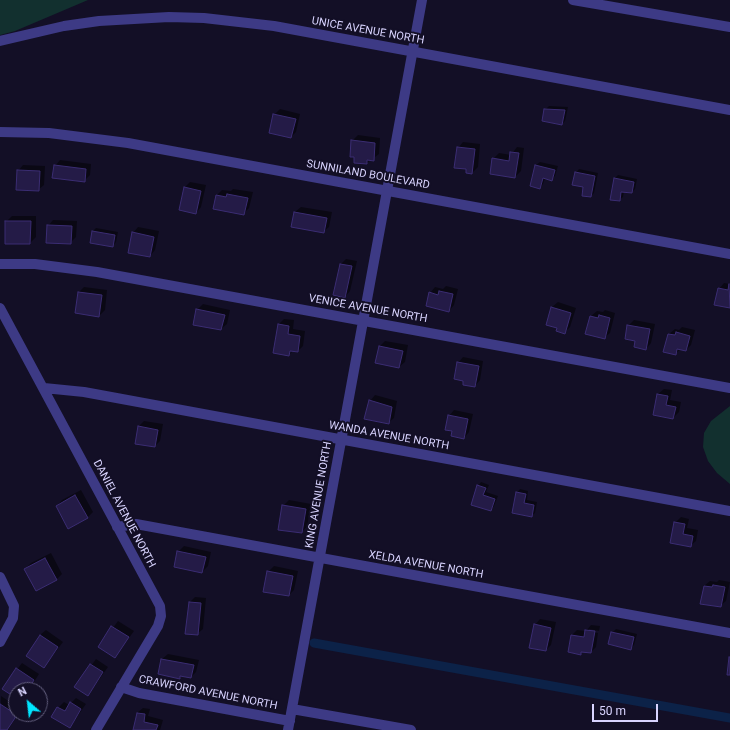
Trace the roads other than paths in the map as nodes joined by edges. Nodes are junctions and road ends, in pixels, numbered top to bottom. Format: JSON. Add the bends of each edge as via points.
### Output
{"nodes":[{"id":1,"x":422,"y":0,"type":"edge"},
{"id":2,"x":573,"y":0,"type":"edge"},
{"id":3,"x":730,"y":27,"type":"edge"},
{"id":4,"x":0,"y":41,"type":"edge"},
{"id":5,"x":412,"y":51,"type":"junction"},
{"id":6,"x":730,"y":110,"type":"edge"},
{"id":7,"x":0,"y":132,"type":"edge"},
{"id":8,"x":387,"y":191,"type":"junction"},
{"id":9,"x":730,"y":254,"type":"edge"},
{"id":10,"x":0,"y":264,"type":"edge"},
{"id":11,"x":0,"y":308,"type":"edge"},
{"id":12,"x":363,"y":321,"type":"junction"},
{"id":13,"x":44,"y":388,"type":"junction"},
{"id":14,"x":730,"y":388,"type":"edge"},
{"id":15,"x":342,"y":440,"type":"junction"},
{"id":16,"x":730,"y":510,"type":"edge"},
{"id":17,"x":117,"y":527,"type":"junction"},
{"id":18,"x":320,"y":558,"type":"junction"},
{"id":19,"x":0,"y":577,"type":"edge"},
{"id":20,"x":730,"y":633,"type":"edge"},
{"id":21,"x":0,"y":642,"type":"edge"},
{"id":22,"x":122,"y":687,"type":"junction"},
{"id":23,"x":292,"y":709,"type":"junction"},
{"id":24,"x":289,"y":725,"type":"edge"},
{"id":25,"x":96,"y":730,"type":"edge"},
{"id":26,"x":411,"y":730,"type":"edge"}],
"edges":[{"from":1,"to":5,"type":"street","name":"KING AVENUE NORTH"},
{"from":2,"to":3,"type":"street"},
{"from":4,"to":5,"type":"street","name":"UNICE AVENUE NORTH","via":[[71,25],[128,18],[169,17],[239,21]]},
{"from":5,"to":6,"type":"street","name":"UNICE AVENUE NORTH"},
{"from":5,"to":8,"type":"street","name":"KING AVENUE NORTH"},
{"from":7,"to":8,"type":"street","name":"SUNNILAND BOULEVARD","via":[[49,134],[120,142]]},
{"from":8,"to":9,"type":"street","name":"SUNNILAND BOULEVARD"},
{"from":8,"to":12,"type":"street","name":"KING AVENUE NORTH"},
{"from":10,"to":12,"type":"street","name":"VENICE AVENUE NORTH","via":[[36,264],[97,272]]},
{"from":11,"to":13,"type":"street","name":"DANIEL AVENUE NORTH"},
{"from":12,"to":14,"type":"street","name":"VENICE AVENUE NORTH"},
{"from":12,"to":15,"type":"street","name":"KING AVENUE NORTH"},
{"from":13,"to":15,"type":"street","name":"WANDA AVENUE NORTH","via":[[84,392]]},
{"from":13,"to":17,"type":"street","name":"DANIEL AVENUE NORTH"},
{"from":15,"to":16,"type":"street","name":"WANDA AVENUE NORTH"},
{"from":15,"to":18,"type":"street","name":"KING AVENUE NORTH"},
{"from":17,"to":18,"type":"street","name":"XELDA AVENUE NORTH","via":[[136,524]]},
{"from":17,"to":22,"type":"street","name":"DANIEL AVENUE NORTH","via":[[160,606],[161,616],[158,626]]},
{"from":18,"to":20,"type":"street","name":"XELDA AVENUE NORTH"},
{"from":18,"to":23,"type":"street","name":"KING AVENUE NORTH"},
{"from":19,"to":21,"type":"street","via":[[14,606],[13,618]]},
{"from":22,"to":24,"type":"street","name":"CRAWFORD AVENUE NORTH","via":[[139,693]]},
{"from":22,"to":25,"type":"street","name":"DANIEL AVENUE NORTH"},
{"from":23,"to":24,"type":"street","name":"KING AVENUE NORTH"},
{"from":23,"to":26,"type":"street","name":"CRAWFORD AVENUE NORTH"}]}
